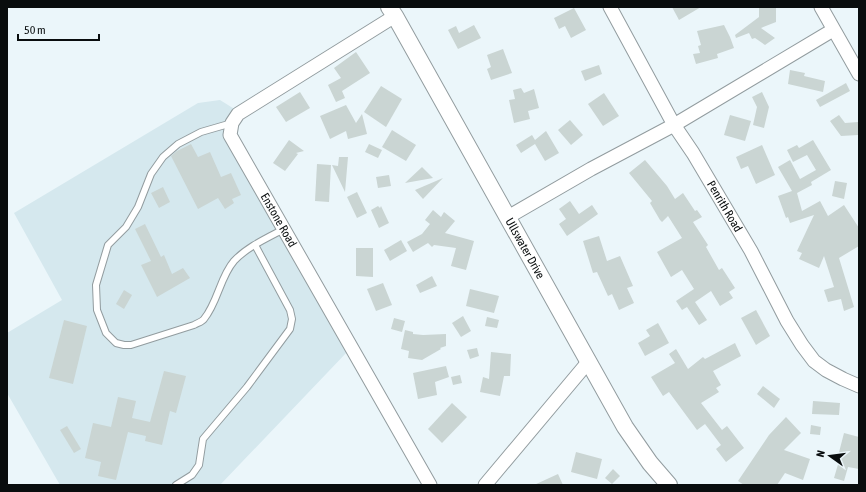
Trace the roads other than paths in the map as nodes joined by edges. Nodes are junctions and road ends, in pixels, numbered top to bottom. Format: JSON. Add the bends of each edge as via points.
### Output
{"nodes":[{"id":1,"x":610,"y":7,"type":"edge"},
{"id":2,"x":821,"y":7,"type":"edge"},
{"id":3,"x":392,"y":12,"type":"edge"},
{"id":4,"x":833,"y":30,"type":"junction"},
{"id":5,"x":859,"y":74,"type":"edge"},
{"id":6,"x":232,"y":123,"type":"junction"},
{"id":7,"x":674,"y":125,"type":"junction"},
{"id":8,"x":508,"y":217,"type":"junction"},
{"id":9,"x":284,"y":229,"type":"junction"},
{"id":10,"x":255,"y":245,"type":"junction"},
{"id":11,"x":589,"y":361,"type":"junction"},
{"id":12,"x":859,"y":386,"type":"edge"},
{"id":13,"x":176,"y":485,"type":"edge"},
{"id":14,"x":430,"y":485,"type":"edge"},
{"id":15,"x":485,"y":485,"type":"edge"},
{"id":16,"x":669,"y":485,"type":"edge"}],
"edges":[{"from":1,"to":7,"type":"street","name":"Penrith Road"},
{"from":2,"to":4,"type":"street"},
{"from":3,"to":6,"type":"street","via":[[238,114]]},
{"from":3,"to":8,"type":"street","name":"Ullswater Drive"},
{"from":4,"to":5,"type":"street"},
{"from":4,"to":7,"type":"street"},
{"from":6,"to":9,"type":"street","name":"Enstone Road","via":[[230,135]]},
{"from":6,"to":10,"type":"lane","via":[[201,132],[178,144],[163,157],[151,174],[138,207],[126,227],[108,245],[96,285],[97,310],[106,332],[116,343],[131,345],[203,320],[226,272],[234,261]]},
{"from":7,"to":8,"type":"street"},
{"from":7,"to":12,"type":"street","name":"Penrith Road","via":[[751,251],[802,345],[814,361],[826,370]]},
{"from":8,"to":11,"type":"street","name":"Ullswater Drive"},
{"from":9,"to":10,"type":"lane"},
{"from":9,"to":14,"type":"street","name":"Enstone Road"},
{"from":10,"to":13,"type":"lane","via":[[290,310],[290,329],[248,387],[203,440],[199,465],[192,475]]},
{"from":11,"to":15,"type":"street"},
{"from":11,"to":16,"type":"street","name":"Ullswater Drive","via":[[625,427]]}]}
